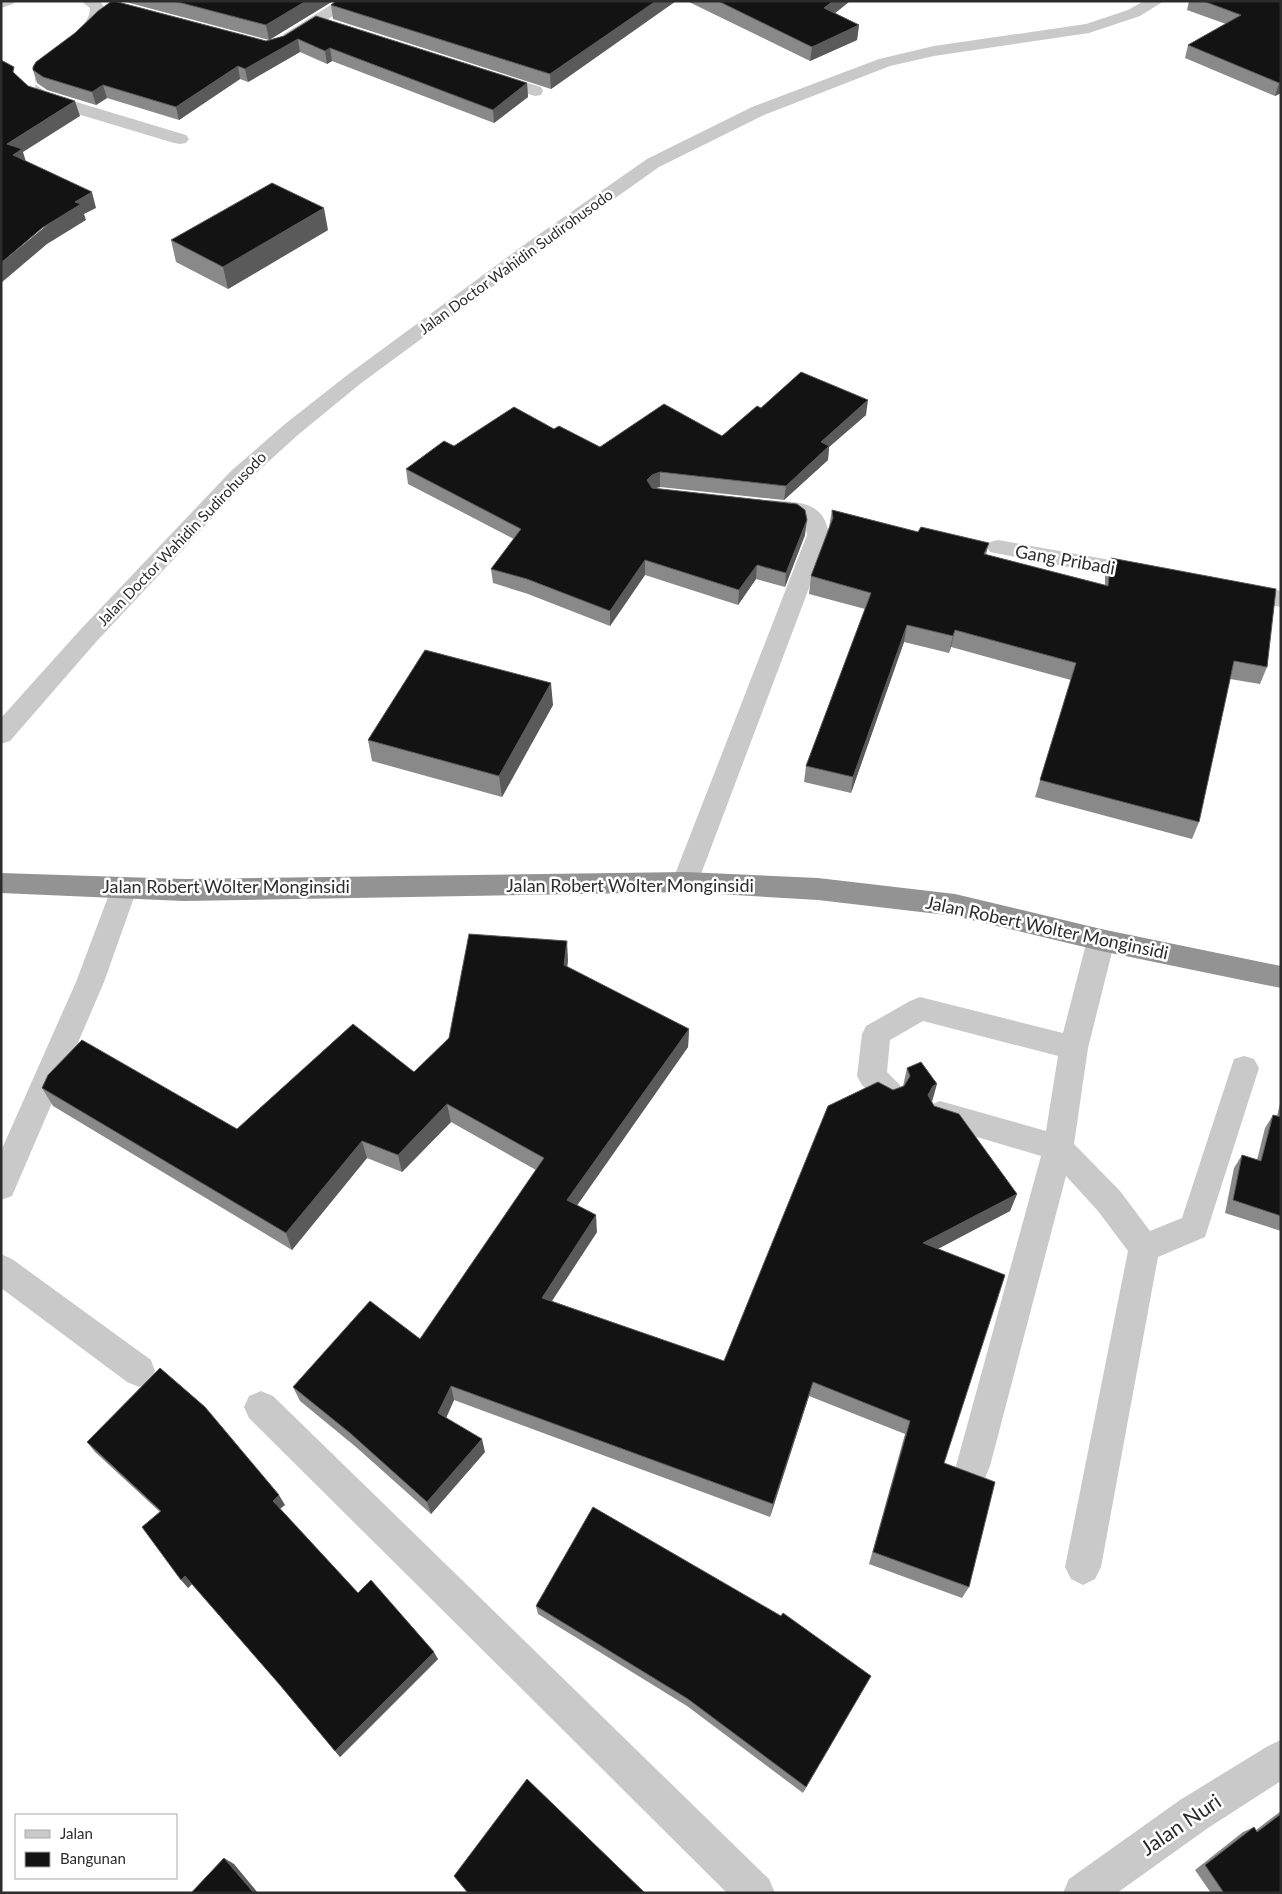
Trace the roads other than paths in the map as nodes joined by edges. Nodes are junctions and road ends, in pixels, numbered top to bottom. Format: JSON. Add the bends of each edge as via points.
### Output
{"nodes":[{"id":1,"x":7,"y":1,"type":"edge"},
{"id":2,"x":89,"y":1,"type":"edge"},
{"id":3,"x":94,"y":1,"type":"edge"},
{"id":4,"x":348,"y":1,"type":"edge"},
{"id":5,"x":1156,"y":1,"type":"edge"},
{"id":6,"x":1,"y":3,"type":"edge"},
{"id":7,"x":110,"y":6,"type":"edge"},
{"id":8,"x":317,"y":21,"type":"junction"},
{"id":9,"x":336,"y":27,"type":"edge"},
{"id":10,"x":279,"y":44,"type":"edge"},
{"id":11,"x":478,"y":72,"type":"edge"},
{"id":12,"x":535,"y":91,"type":"edge"},
{"id":13,"x":180,"y":139,"type":"dead end"},
{"id":14,"x":745,"y":505,"type":"edge"},
{"id":15,"x":998,"y":548,"type":"dead end"},
{"id":16,"x":1164,"y":578,"type":"edge"},
{"id":17,"x":1222,"y":589,"type":"edge"},
{"id":18,"x":1281,"y":600,"type":"edge"},
{"id":19,"x":1,"y":735,"type":"edge"},
{"id":20,"x":685,"y":882,"type":"junction"},
{"id":21,"x":1,"y":883,"type":"edge"},
{"id":22,"x":124,"y":889,"type":"junction"},
{"id":23,"x":1101,"y":940,"type":"junction"},
{"id":24,"x":1281,"y":977,"type":"edge"},
{"id":25,"x":1074,"y":1048,"type":"junction"},
{"id":26,"x":1244,"y":1068,"type":"dead end"},
{"id":27,"x":889,"y":1093,"type":"edge"},
{"id":28,"x":940,"y":1114,"type":"edge"},
{"id":29,"x":1058,"y":1148,"type":"junction"},
{"id":30,"x":1,"y":1186,"type":"edge"},
{"id":31,"x":1144,"y":1248,"type":"junction"},
{"id":32,"x":1,"y":1269,"type":"edge"},
{"id":33,"x":139,"y":1371,"type":"dead end"},
{"id":34,"x":261,"y":1407,"type":"dead end"},
{"id":35,"x":973,"y":1466,"type":"dead end"},
{"id":36,"x":1083,"y":1567,"type":"dead end"},
{"id":37,"x":1281,"y":1759,"type":"edge"},
{"id":38,"x":755,"y":1893,"type":"edge"},
{"id":39,"x":1082,"y":1893,"type":"edge"}],
"edges":[{"from":1,"to":6,"type":"street"},
{"from":2,"to":13,"type":"street","via":[[98,9],[90,25],[32,71],[27,86],[48,99]]},
{"from":3,"to":7,"type":"street"},
{"from":4,"to":8,"type":"street"},
{"from":5,"to":19,"type":"street","name":"Jalan Doctor Wahidin Sudirohusodo","via":[[1134,13],[1089,28],[934,51],[885,62],[758,110],[653,163],[535,246],[292,428],[239,476],[88,636]]},
{"from":8,"to":9,"type":"street"},
{"from":8,"to":10,"type":"street"},
{"from":11,"to":12,"type":"street"},
{"from":14,"to":20,"type":"street","via":[[802,510],[816,521],[818,535]]},
{"from":15,"to":16,"type":"street","name":"Gang Pribadi"},
{"from":17,"to":18,"type":"street"},
{"from":20,"to":22,"type":"highway","name":"Jalan Robert Wolter Monginsidi"},
{"from":20,"to":23,"type":"highway","name":"Jalan Robert Wolter Monginsidi","via":[[818,889],[955,905]]},
{"from":21,"to":22,"type":"highway","name":"Jalan Robert Wolter Monginsidi"},
{"from":22,"to":30,"type":"street","via":[[90,982]]},
{"from":23,"to":24,"type":"highway","name":"Jalan Robert Wolter Monginsidi"},
{"from":23,"to":25,"type":"street"},
{"from":25,"to":27,"type":"street","via":[[920,1009],[876,1034],[872,1076]]},
{"from":25,"to":29,"type":"street"},
{"from":26,"to":31,"type":"street","via":[[1194,1227]]},
{"from":28,"to":29,"type":"street"},
{"from":29,"to":31,"type":"street","via":[[1109,1201]]},
{"from":29,"to":35,"type":"street"},
{"from":31,"to":36,"type":"street"},
{"from":32,"to":33,"type":"street"},
{"from":34,"to":38,"type":"street"},
{"from":37,"to":39,"type":"street","name":"Jalan Nuri","via":[[1194,1814]]}]}
